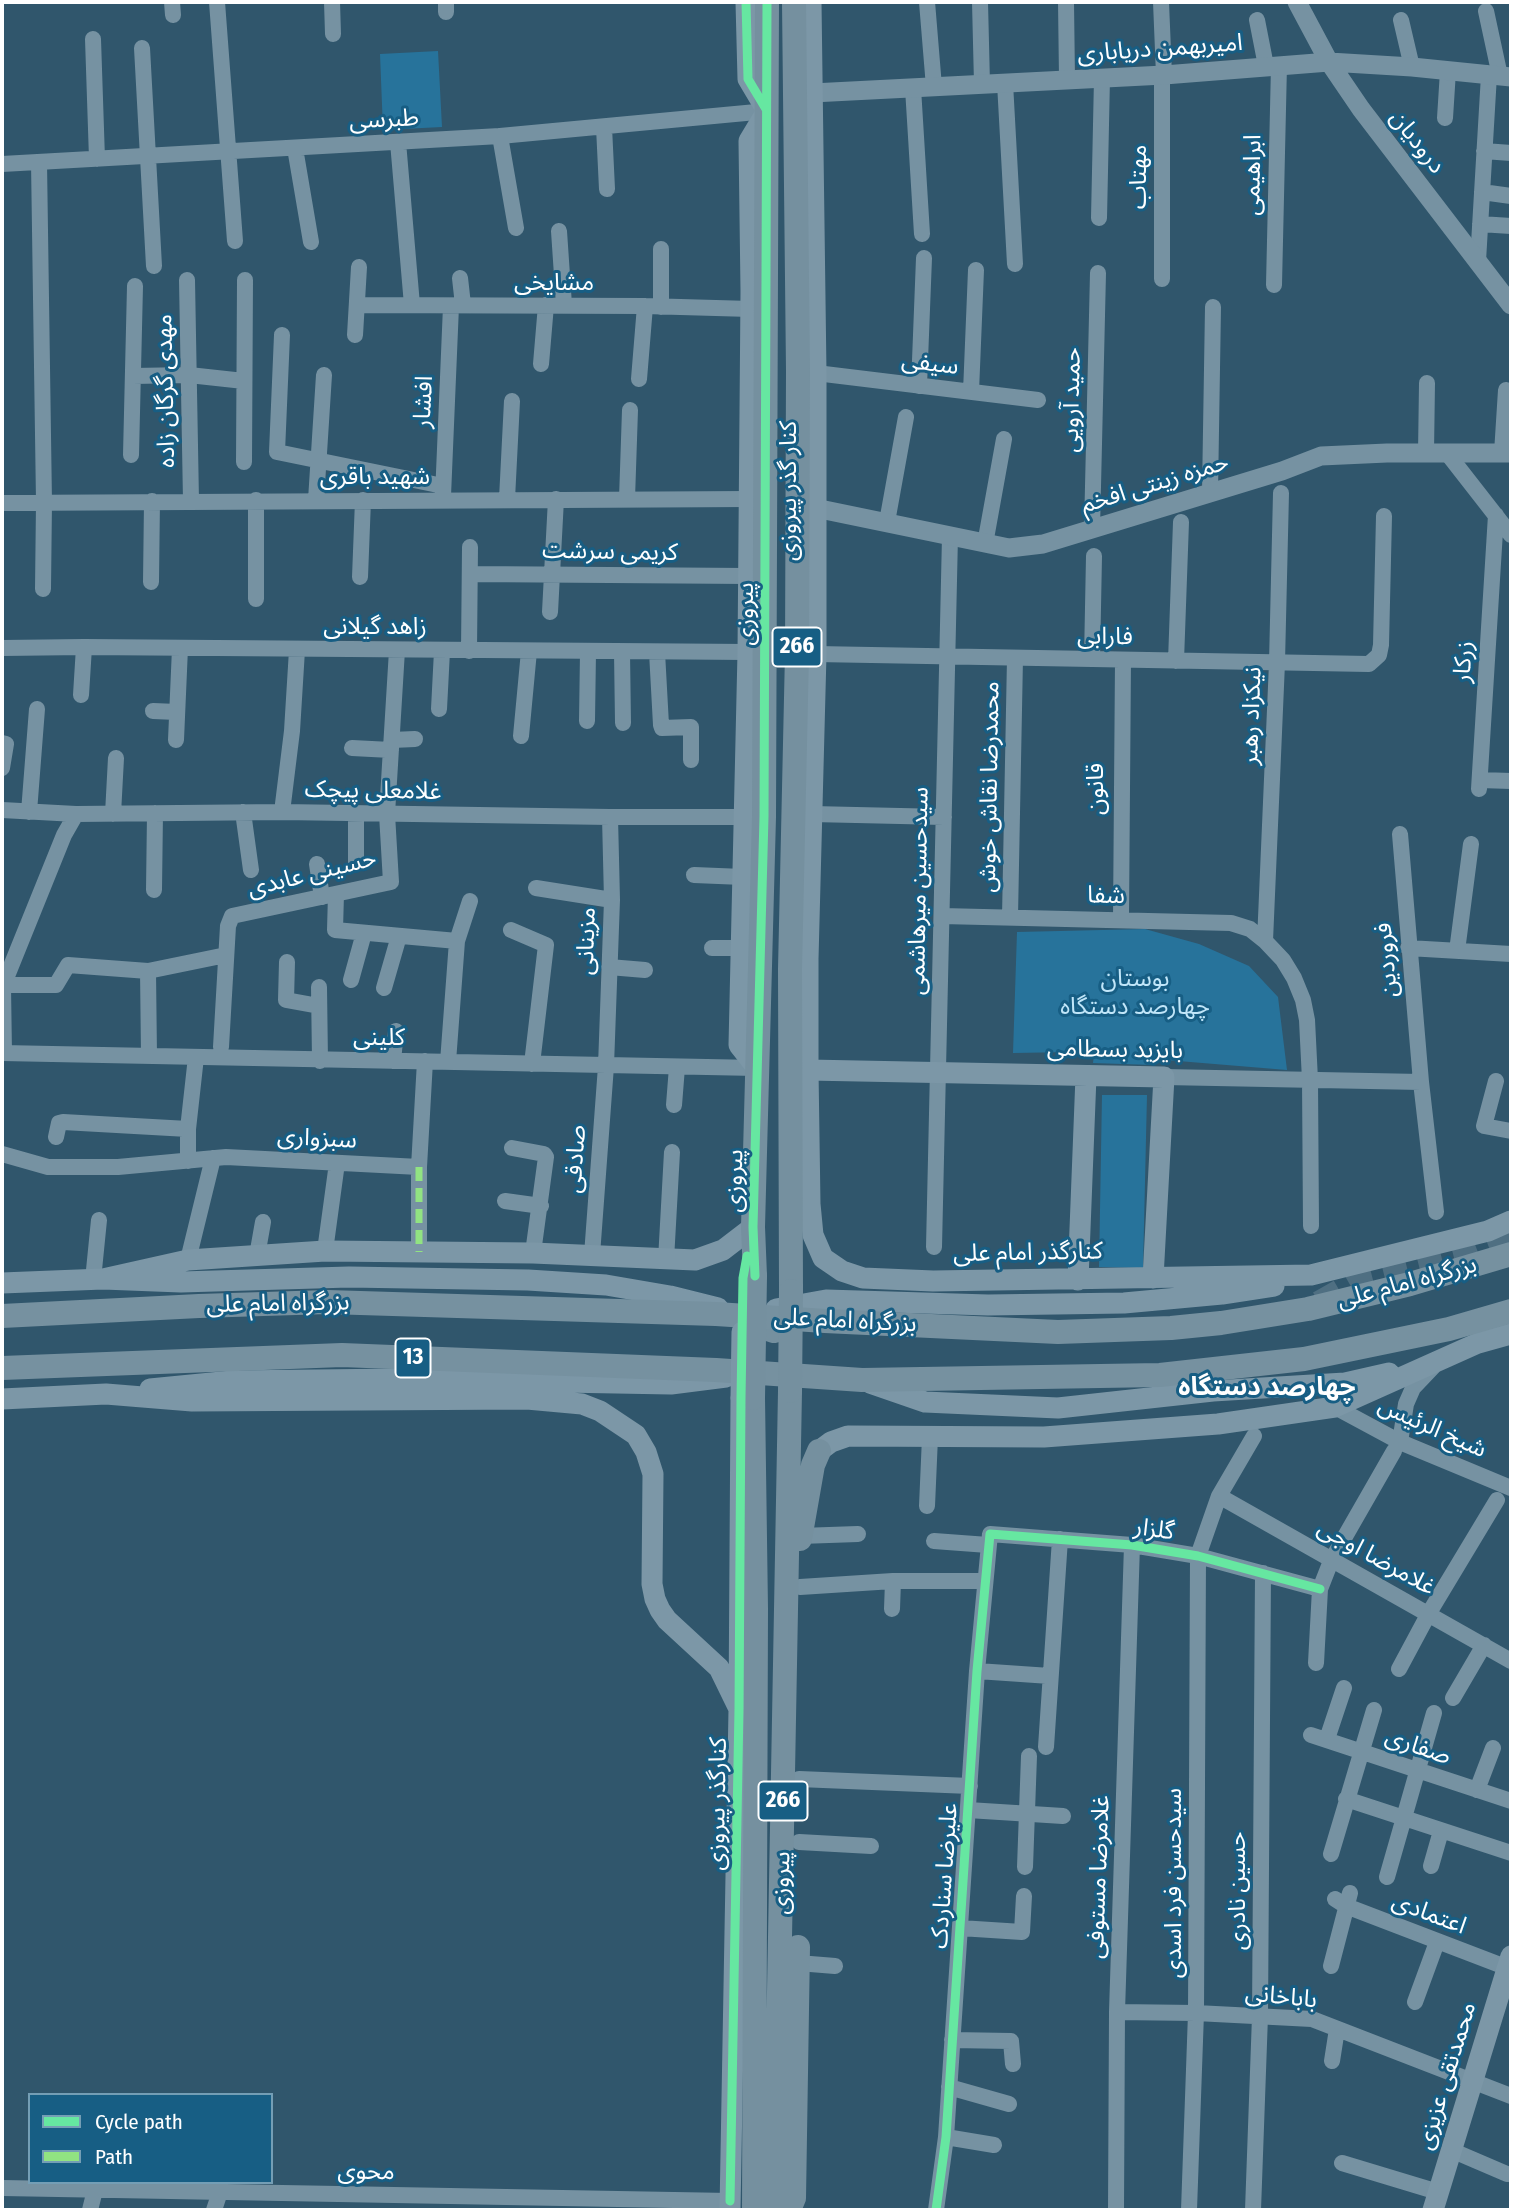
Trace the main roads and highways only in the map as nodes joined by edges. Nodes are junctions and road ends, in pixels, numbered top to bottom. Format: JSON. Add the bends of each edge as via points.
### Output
{"nodes":[{"id":1,"x":746,"y":2,"type":"edge"},
{"id":2,"x":767,"y":2,"type":"edge"},
{"id":3,"x":794,"y":2,"type":"edge"},
{"id":4,"x":811,"y":2,"type":"edge"},
{"id":5,"x":767,"y":111,"type":"junction"},
{"id":6,"x":758,"y":498,"type":"junction"},
{"id":7,"x":754,"y":817,"type":"junction"},
{"id":8,"x":802,"y":969,"type":"junction"},
{"id":9,"x":757,"y":1068,"type":"junction"},
{"id":10,"x":808,"y":1070,"type":"junction"},
{"id":11,"x":1086,"y":1076,"type":"junction"},
{"id":12,"x":1511,"y":1221,"type":"edge"},
{"id":13,"x":753,"y":1227,"type":"junction"},
{"id":14,"x":1511,"y":1230,"type":"edge"},
{"id":15,"x":1488,"y":1231,"type":"junction"},
{"id":16,"x":1511,"y":1254,"type":"edge"},
{"id":17,"x":1311,"y":1275,"type":"junction"},
{"id":18,"x":749,"y":1277,"type":"junction"},
{"id":19,"x":1153,"y":1278,"type":"junction"},
{"id":20,"x":98,"y":1280,"type":"junction"},
{"id":21,"x":1078,"y":1280,"type":"junction"},
{"id":22,"x":2,"y":1283,"type":"edge"},
{"id":23,"x":1511,"y":1311,"type":"edge"},
{"id":24,"x":2,"y":1316,"type":"edge"},
{"id":25,"x":746,"y":1317,"type":"junction"},
{"id":26,"x":790,"y":1326,"type":"junction"},
{"id":27,"x":1509,"y":1334,"type":"edge"},
{"id":28,"x":1428,"y":1365,"type":"junction"},
{"id":29,"x":2,"y":1368,"type":"edge"},
{"id":30,"x":749,"y":1373,"type":"junction"},
{"id":31,"x":862,"y":1380,"type":"junction"},
{"id":32,"x":106,"y":1394,"type":"junction"},
{"id":33,"x":747,"y":1398,"type":"junction"},
{"id":34,"x":2,"y":1399,"type":"edge"},
{"id":35,"x":819,"y":1451,"type":"junction"},
{"id":36,"x":788,"y":1504,"type":"junction"},
{"id":37,"x":739,"y":1709,"type":"junction"},
{"id":38,"x":746,"y":1763,"type":"junction"},
{"id":39,"x":755,"y":1958,"type":"junction"},
{"id":40,"x":789,"y":1961,"type":"junction"},
{"id":41,"x":1510,"y":1962,"type":"edge"},
{"id":42,"x":1436,"y":2201,"type":"edge"},
{"id":43,"x":730,"y":2206,"type":"edge"},
{"id":44,"x":788,"y":2207,"type":"edge"},
{"id":45,"x":754,"y":2210,"type":"edge"}],
"edges":[{"from":1,"to":5,"type":"main road","via":[[748,79]]},
{"from":2,"to":5,"type":"main road","name":"پیروزی","number":"266"},
{"from":3,"to":8,"type":"main road","name":"پیروزی","number":"266"},
{"from":4,"to":8,"type":"main road","name":"کنار گذر پیروزی","via":[[816,654]]},
{"from":5,"to":6,"type":"main road","name":"پیروزی","number":"266"},
{"from":5,"to":6,"type":"main road","name":"پیروزی","via":[[749,141]]},
{"from":6,"to":7,"type":"main road","name":"پیروزی","number":"266"},
{"from":7,"to":9,"type":"main road","name":"پیروزی","number":"266"},
{"from":7,"to":9,"type":"main road","name":"پیروزی","via":[[743,877],[739,1045]]},
{"from":8,"to":10,"type":"main road","name":"کنارگذر امام علی"},
{"from":8,"to":26,"type":"main road","name":"پیروزی","number":"266","bridge":true},
{"from":9,"to":13,"type":"main road","name":"پیروزی","number":"266"},
{"from":10,"to":11,"type":"main road","name":"بایزید بسطامی"},
{"from":10,"to":21,"type":"main road","name":"کنارگذر امام علی","via":[[810,1204],[813,1235],[823,1258],[863,1278]]},
{"from":11,"to":19,"type":"main road","name":"بایزید بسطامی","via":[[1164,1077]]},
{"from":11,"to":21,"type":"main road"},
{"from":12,"to":15,"type":"main road","name":"کنارگذر امام علی"},
{"from":13,"to":18,"type":"main road","name":"پیروزی","number":"266"},
{"from":13,"to":20,"type":"main road","via":[[723,1250],[695,1260],[325,1251],[188,1260]]},
{"from":14,"to":15,"type":"main road"},
{"from":15,"to":17,"type":"main road","name":"کنارگذر امام علی"},
{"from":16,"to":25,"type":"highway","name":"بزرگراه امام علی","number":"13","via":[[1308,1309],[1171,1328],[1058,1332]]},
{"from":17,"to":19,"type":"main road","name":"کنارگذر امام علی"},
{"from":17,"to":25,"type":"main road","via":[[1264,1288],[1178,1299],[1001,1305],[826,1300]]},
{"from":18,"to":25,"type":"main road","name":"پیروزی","number":"266","bridge":true},
{"from":18,"to":33,"type":"main road","bridge":true},
{"from":19,"to":21,"type":"main road","name":"کنارگذر امام علی"},
{"from":20,"to":22,"type":"main road"},
{"from":20,"to":25,"type":"main road","via":[[349,1277],[541,1281],[619,1287]]},
{"from":23,"to":31,"type":"highway","name":"بزرگراه امام علی","number":"13","via":[[1449,1329],[1304,1359],[1229,1369],[1160,1375]]},
{"from":24,"to":25,"type":"highway","name":"بزرگراه امام علی","number":"13","via":[[328,1303]]},
{"from":25,"to":26,"type":"main road","via":[[774,1331]]},
{"from":25,"to":33,"type":"main road","name":"پیروزی","number":"266","bridge":true},
{"from":26,"to":36,"type":"main road","name":"پیروزی","number":"266","bridge":true},
{"from":27,"to":28,"type":"main road"},
{"from":28,"to":31,"type":"main road","via":[[1345,1383],[1058,1408],[925,1402]]},
{"from":28,"to":35,"type":"main road","via":[[1335,1407],[1218,1424],[1044,1437],[848,1436]]},
{"from":29,"to":30,"type":"highway","name":"بزرگراه امام علی","number":"13","via":[[342,1355]]},
{"from":30,"to":31,"type":"highway","name":"بزرگراه امام علی","number":"13"},
{"from":30,"to":32,"type":"main road","via":[[671,1384],[232,1381]]},
{"from":32,"to":34,"type":"main road"},
{"from":32,"to":37,"type":"main road","via":[[191,1401],[527,1399],[582,1404],[600,1412],[636,1435],[653,1474],[652,1584],[660,1610],[719,1668]]},
{"from":33,"to":37,"type":"main road","name":"کنارگذر پیروزی"},
{"from":33,"to":38,"type":"main road","name":"پیروزی","number":"266","via":[[756,1524]]},
{"from":35,"to":36,"type":"main road"},
{"from":35,"to":40,"type":"main road","number":"266","via":[[800,1536],[799,1842]]},
{"from":36,"to":40,"type":"main road","name":"پیروزی","number":"266"},
{"from":37,"to":38,"type":"main road","name":"کنارگذر پیروزی"},
{"from":38,"to":39,"type":"main road","name":"پیروزی","number":"266"},
{"from":38,"to":43,"type":"main road","name":"کنارگذر پیروزی"},
{"from":39,"to":40,"type":"main road"},
{"from":39,"to":45,"type":"main road","name":"پیروزی","number":"266"},
{"from":40,"to":44,"type":"main road","name":"پیروزی","number":"266"},
{"from":41,"to":42,"type":"main road","name":"محمدتقی عزیزی"}]}
